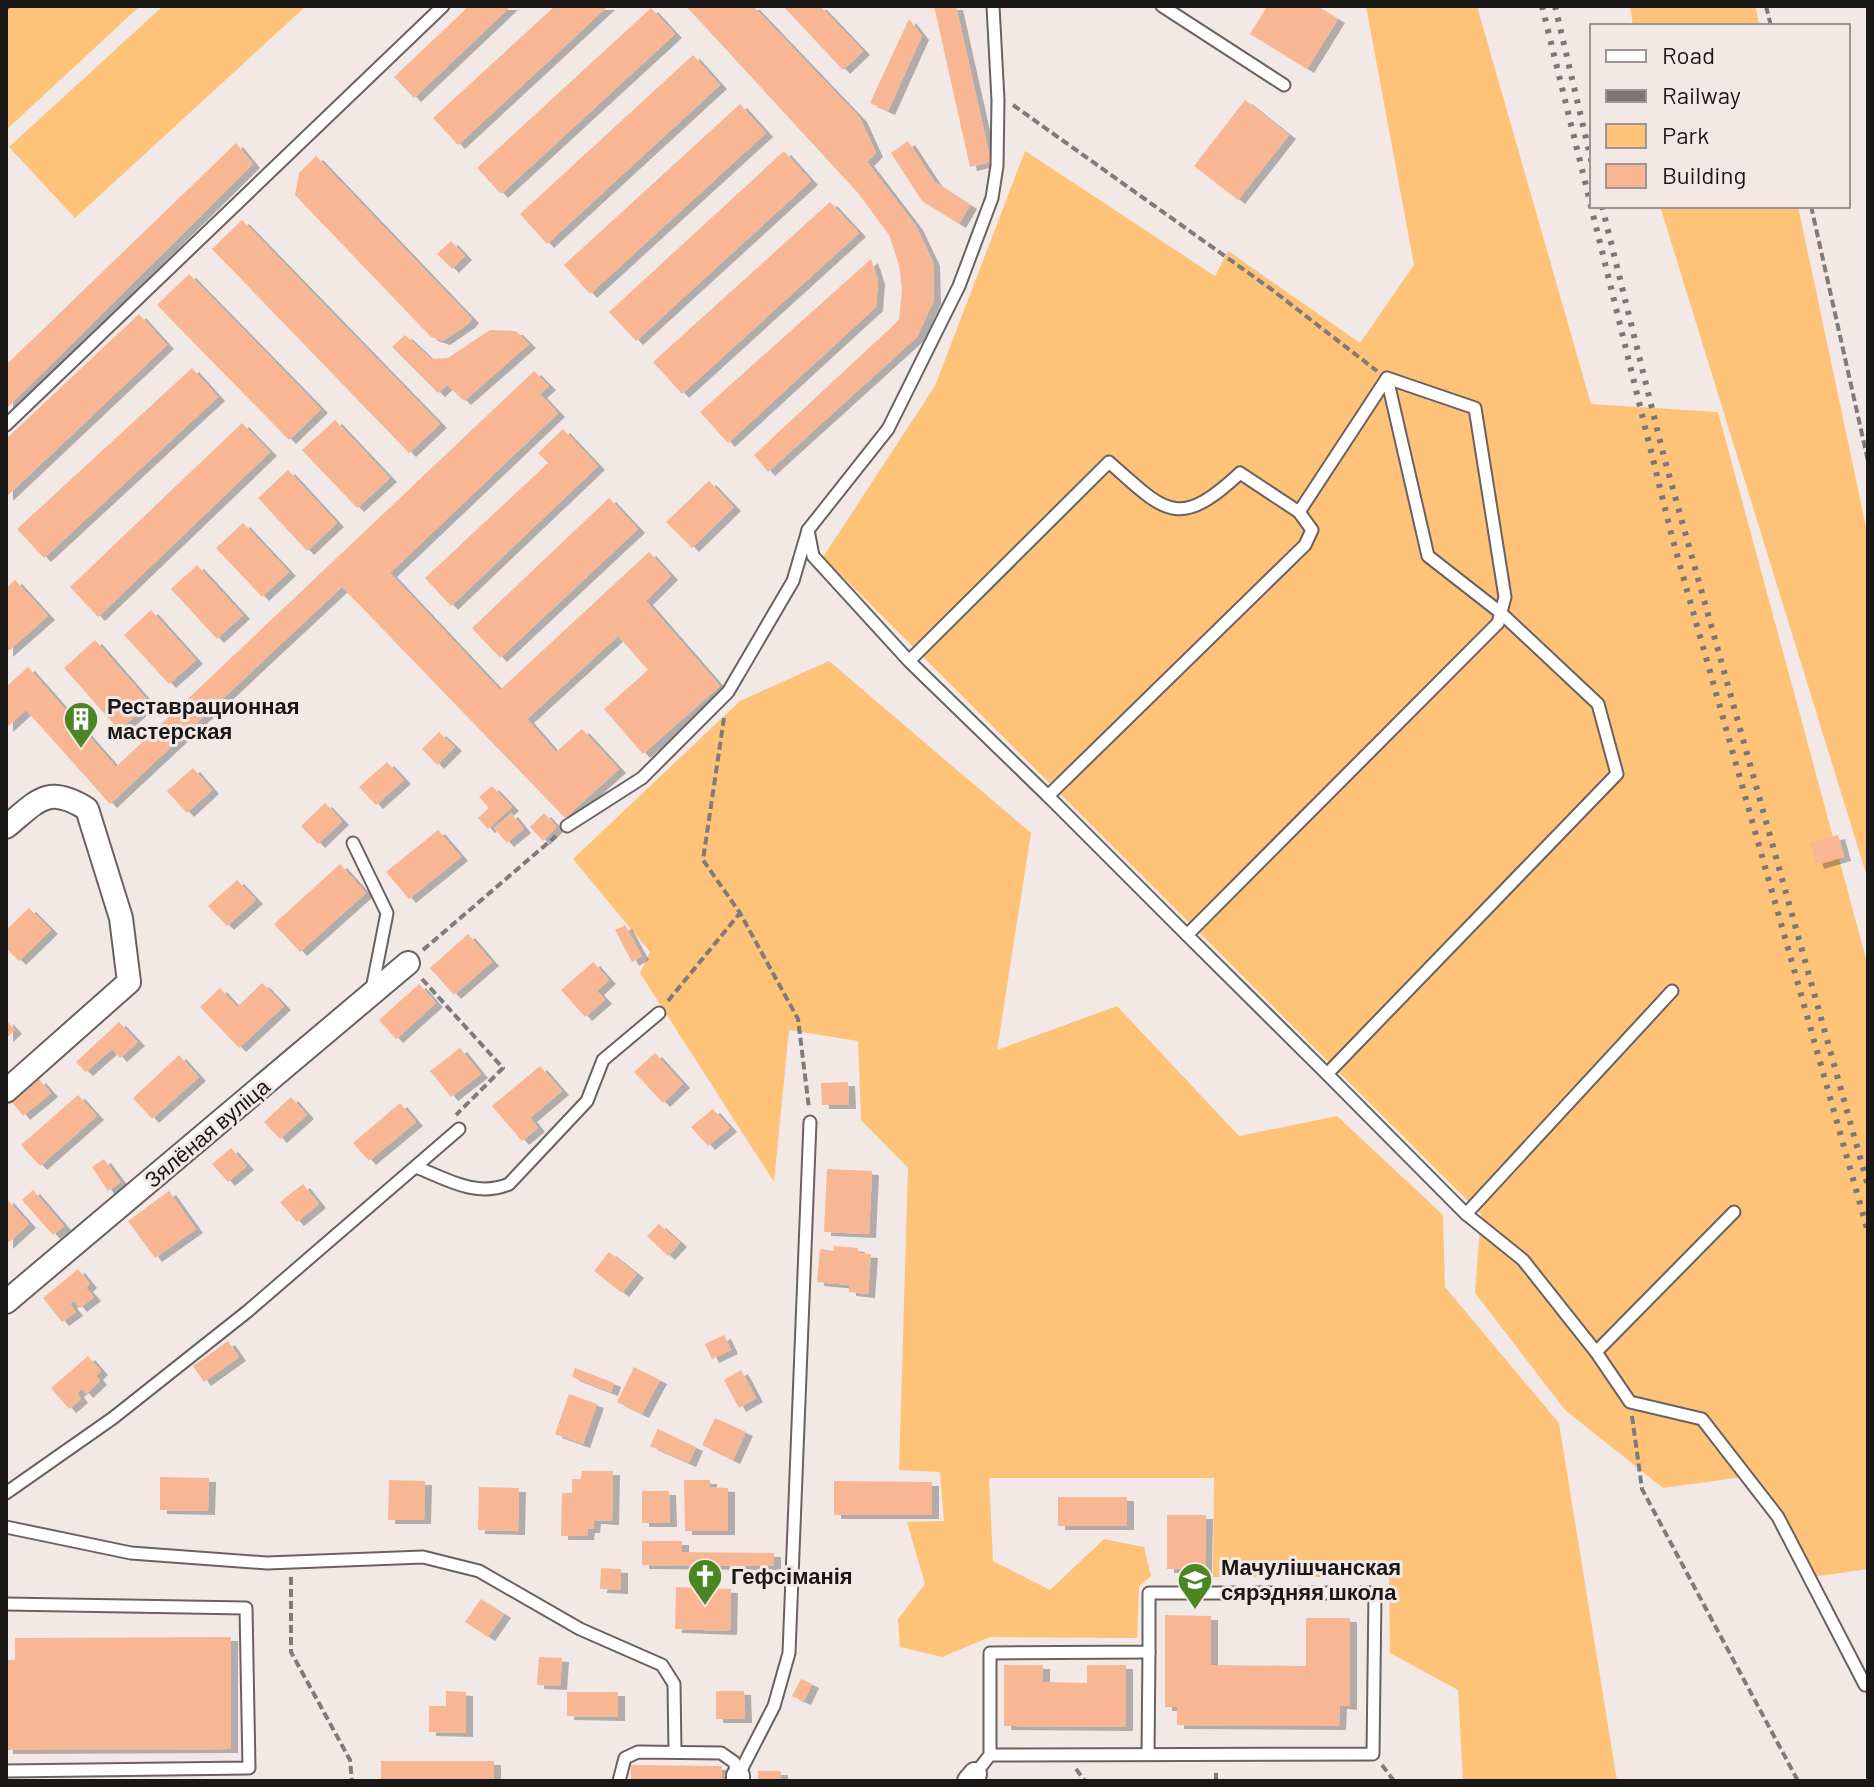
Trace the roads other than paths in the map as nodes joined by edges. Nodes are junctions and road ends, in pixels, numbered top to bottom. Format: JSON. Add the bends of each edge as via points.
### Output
{"nodes":[{"id":1,"x":443,"y":6,"type":"edge"},
{"id":2,"x":993,"y":6,"type":"edge"},
{"id":3,"x":1162,"y":6,"type":"edge"},
{"id":4,"x":1284,"y":85,"type":"dead end"},
{"id":5,"x":1387,"y":378,"type":"junction"},
{"id":6,"x":6,"y":425,"type":"edge"},
{"id":7,"x":1299,"y":512,"type":"junction"},
{"id":8,"x":808,"y":530,"type":"junction"},
{"id":9,"x":1501,"y":613,"type":"junction"},
{"id":10,"x":909,"y":661,"type":"junction"},
{"id":11,"x":1048,"y":796,"type":"junction"},
{"id":12,"x":567,"y":826,"type":"road end"},
{"id":13,"x":6,"y":827,"type":"edge"},
{"id":14,"x":353,"y":843,"type":"dead end"},
{"id":15,"x":1187,"y":935,"type":"junction"},
{"id":16,"x":408,"y":963,"type":"road end"},
{"id":17,"x":1672,"y":991,"type":"dead end"},
{"id":18,"x":371,"y":994,"type":"junction"},
{"id":19,"x":659,"y":1013,"type":"road end"},
{"id":20,"x":1327,"y":1074,"type":"junction"},
{"id":21,"x":6,"y":1091,"type":"edge"},
{"id":22,"x":810,"y":1122,"type":"road end"},
{"id":23,"x":459,"y":1129,"type":"road end"},
{"id":24,"x":416,"y":1167,"type":"junction"},
{"id":25,"x":1734,"y":1212,"type":"dead end"},
{"id":26,"x":1466,"y":1214,"type":"junction"},
{"id":27,"x":6,"y":1302,"type":"edge"},
{"id":28,"x":1596,"y":1352,"type":"junction"},
{"id":29,"x":6,"y":1493,"type":"edge"},
{"id":30,"x":6,"y":1527,"type":"edge"},
{"id":31,"x":6,"y":1604,"type":"edge"},
{"id":32,"x":1149,"y":1652,"type":"junction"},
{"id":33,"x":1865,"y":1685,"type":"dead end"},
{"id":34,"x":675,"y":1752,"type":"junction"},
{"id":35,"x":1148,"y":1754,"type":"junction"},
{"id":36,"x":990,"y":1755,"type":"junction"},
{"id":37,"x":6,"y":1771,"type":"edge"},
{"id":38,"x":972,"y":1777,"type":"edge"},
{"id":39,"x":738,"y":1778,"type":"edge"},
{"id":40,"x":619,"y":1781,"type":"edge"}],
"edges":[{"from":1,"to":6,"type":"lane"},
{"from":2,"to":8,"type":"lane","via":[[998,94],[992,198],[959,286],[888,429]]},
{"from":3,"to":4,"type":"lane"},
{"from":5,"to":7,"type":"lane"},
{"from":5,"to":9,"type":"lane","via":[[1428,556]]},
{"from":5,"to":9,"type":"lane","via":[[1475,408],[1505,597]]},
{"from":7,"to":10,"type":"lane","via":[[1240,473],[1212,499],[1187,509],[1167,509],[1109,462]]},
{"from":7,"to":11,"type":"lane","via":[[1312,530],[1305,545]]},
{"from":8,"to":10,"type":"lane","via":[[813,556]]},
{"from":8,"to":12,"type":"lane","via":[[793,581],[728,692],[642,778]]},
{"from":9,"to":15,"type":"lane","via":[[1498,623]]},
{"from":9,"to":20,"type":"lane","via":[[1598,704],[1617,774]]},
{"from":10,"to":11,"type":"lane"},
{"from":11,"to":15,"type":"lane"},
{"from":13,"to":21,"type":"street","via":[[43,796],[66,796],[87,809],[121,918],[129,982]]},
{"from":14,"to":18,"type":"lane","via":[[387,913]]},
{"from":15,"to":20,"type":"lane"},
{"from":16,"to":18,"type":"street","name":"Зялёная вуліца"},
{"from":17,"to":26,"type":"lane"},
{"from":18,"to":27,"type":"street","name":"Зялёная вуліца"},
{"from":19,"to":24,"type":"lane","via":[[603,1060],[587,1101],[509,1184],[492,1191],[474,1190]]},
{"from":20,"to":26,"type":"lane"},
{"from":22,"to":39,"type":"lane","via":[[789,1653],[774,1706]]},
{"from":23,"to":24,"type":"lane"},
{"from":24,"to":29,"type":"lane","via":[[224,1330],[113,1418]]},
{"from":25,"to":28,"type":"lane"},
{"from":26,"to":28,"type":"lane","via":[[1523,1260]]},
{"from":28,"to":33,"type":"lane","via":[[1630,1402],[1702,1419],[1778,1517]]},
{"from":30,"to":34,"type":"lane","via":[[131,1553],[290,1562],[423,1557],[479,1571],[590,1634],[662,1665],[674,1684]]},
{"from":31,"to":37,"type":"lane","via":[[246,1608],[249,1768]]},
{"from":32,"to":35,"type":"lane"},
{"from":32,"to":35,"type":"lane","via":[[1149,1593],[1375,1593],[1373,1754]]},
{"from":32,"to":36,"type":"lane","via":[[990,1653]]},
{"from":34,"to":39,"type":"lane","via":[[721,1753],[734,1762]]},
{"from":34,"to":40,"type":"lane","via":[[638,1752],[625,1758]]},
{"from":35,"to":36,"type":"lane"},
{"from":36,"to":38,"type":"lane"}]}
